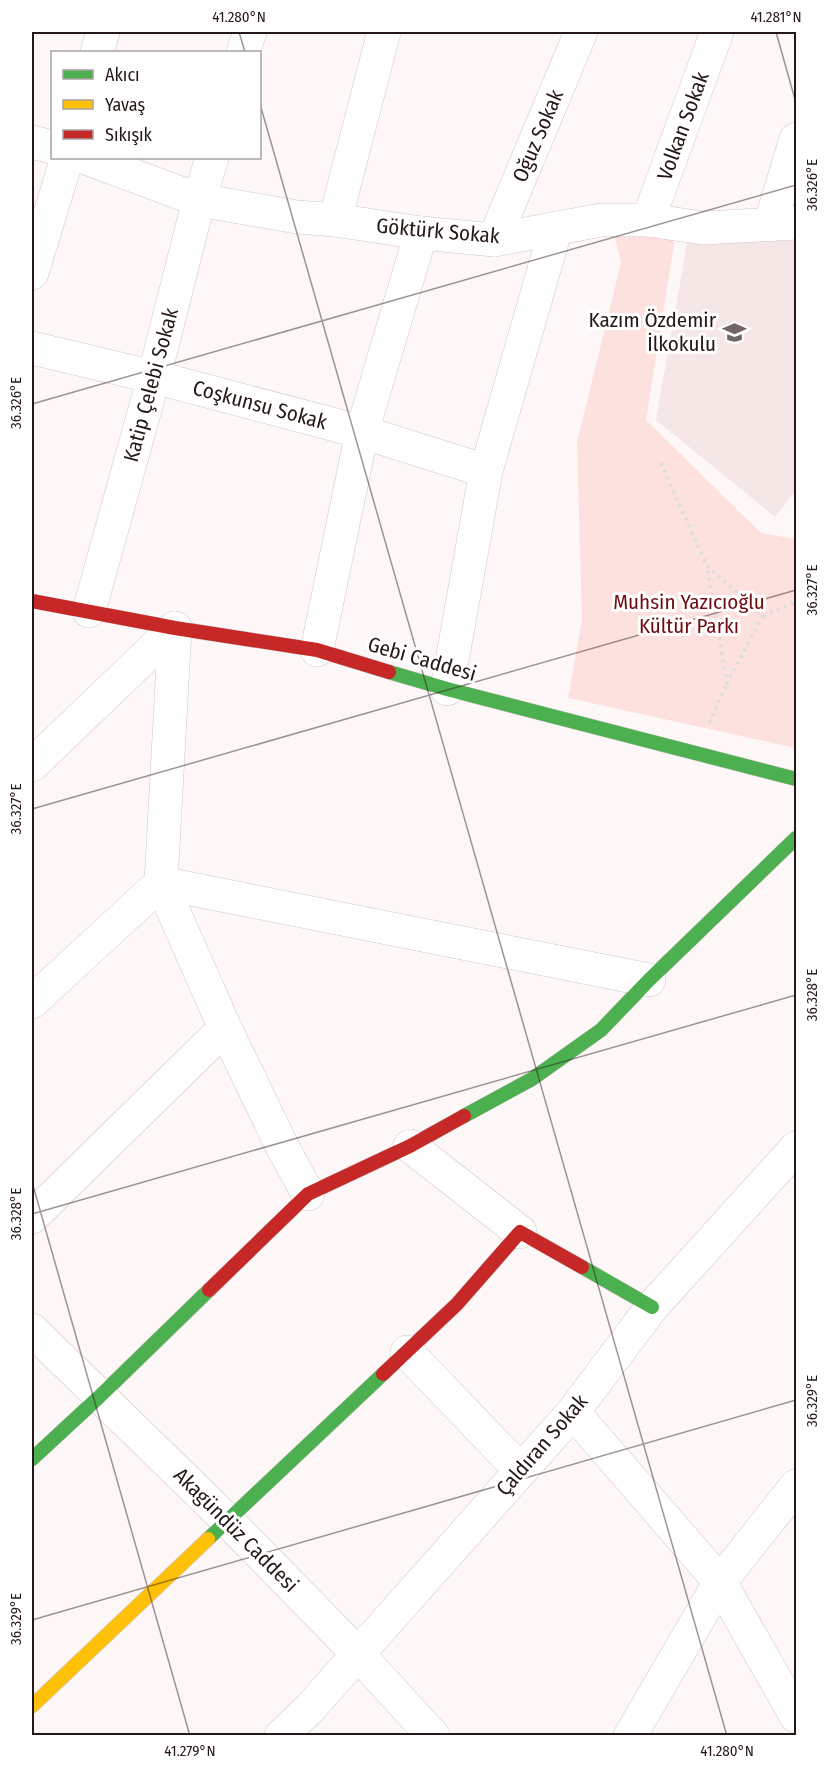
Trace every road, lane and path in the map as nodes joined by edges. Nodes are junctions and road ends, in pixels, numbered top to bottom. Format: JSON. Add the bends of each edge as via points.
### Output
{"nodes":[{"id":1,"x":103,"y":32,"type":"edge"},
{"id":2,"x":250,"y":32,"type":"edge"},
{"id":3,"x":384,"y":32,"type":"edge"},
{"id":4,"x":581,"y":32,"type":"edge"},
{"id":5,"x":717,"y":32,"type":"edge"},
{"id":6,"x":97,"y":51,"type":"edge"},
{"id":7,"x":243,"y":51,"type":"edge"},
{"id":8,"x":796,"y":139,"type":"edge"},
{"id":9,"x":32,"y":142,"type":"edge"},
{"id":10,"x":51,"y":147,"type":"edge"},
{"id":11,"x":67,"y":159,"type":"edge"},
{"id":12,"x":89,"y":159,"type":"edge"},
{"id":13,"x":212,"y":159,"type":"edge"},
{"id":14,"x":199,"y":200,"type":"junction"},
{"id":15,"x":335,"y":220,"type":"junction"},
{"id":16,"x":648,"y":220,"type":"junction"},
{"id":17,"x":783,"y":224,"type":"edge"},
{"id":18,"x":556,"y":228,"type":"junction"},
{"id":19,"x":421,"y":233,"type":"junction"},
{"id":20,"x":495,"y":240,"type":"junction"},
{"id":21,"x":32,"y":273,"type":"edge"},
{"id":22,"x":32,"y":348,"type":"edge"},
{"id":23,"x":154,"y":377,"type":"junction"},
{"id":24,"x":362,"y":432,"type":"junction"},
{"id":25,"x":661,"y":463,"type":"dead end"},
{"id":26,"x":486,"y":471,"type":"junction"},
{"id":27,"x":707,"y":566,"type":"junction"},
{"id":28,"x":32,"y":600,"type":"edge"},
{"id":29,"x":796,"y":602,"type":"edge"},
{"id":30,"x":89,"y":611,"type":"junction"},
{"id":31,"x":763,"y":616,"type":"junction"},
{"id":32,"x":176,"y":628,"type":"junction"},
{"id":33,"x":317,"y":650,"type":"junction"},
{"id":34,"x":728,"y":683,"type":"junction"},
{"id":35,"x":447,"y":689,"type":"junction"},
{"id":36,"x":696,"y":753,"type":"junction"},
{"id":37,"x":32,"y":765,"type":"edge"},
{"id":38,"x":796,"y":779,"type":"edge"},
{"id":39,"x":796,"y":838,"type":"edge"},
{"id":40,"x":160,"y":883,"type":"junction"},
{"id":41,"x":649,"y":980,"type":"junction"},
{"id":42,"x":32,"y":1002,"type":"edge"},
{"id":43,"x":225,"y":1028,"type":"junction"},
{"id":44,"x":410,"y":1146,"type":"junction"},
{"id":45,"x":796,"y":1148,"type":"edge"},
{"id":46,"x":308,"y":1194,"type":"junction"},
{"id":47,"x":32,"y":1217,"type":"edge"},
{"id":48,"x":519,"y":1232,"type":"junction"},
{"id":49,"x":652,"y":1307,"type":"junction"},
{"id":50,"x":32,"y":1330,"type":"edge"},
{"id":51,"x":407,"y":1352,"type":"junction"},
{"id":52,"x":99,"y":1397,"type":"junction"},
{"id":53,"x":573,"y":1412,"type":"junction"},
{"id":54,"x":32,"y":1459,"type":"edge"},
{"id":55,"x":520,"y":1470,"type":"junction"},
{"id":56,"x":796,"y":1486,"type":"edge"},
{"id":57,"x":228,"y":1521,"type":"junction"},
{"id":58,"x":720,"y":1582,"type":"junction"},
{"id":59,"x":358,"y":1654,"type":"junction"},
{"id":60,"x":32,"y":1706,"type":"edge"},
{"id":61,"x":796,"y":1716,"type":"edge"},
{"id":62,"x":281,"y":1736,"type":"edge"},
{"id":63,"x":434,"y":1736,"type":"edge"},
{"id":64,"x":630,"y":1736,"type":"edge"}],
"edges":[{"from":1,"to":6,"type":"street"},
{"from":2,"to":7,"type":"street"},
{"from":3,"to":15,"type":"street"},
{"from":4,"to":20,"type":"street","name":"Oğuz Sokak"},
{"from":5,"to":16,"type":"street","name":"Volkan Sokak"},
{"from":8,"to":17,"type":"street"},
{"from":9,"to":10,"type":"street"},
{"from":11,"to":21,"type":"street"},
{"from":12,"to":14,"type":"street","name":"Göktürk Sokak"},
{"from":13,"to":14,"type":"street","name":"Katip Çelebi Sokak"},
{"from":14,"to":15,"type":"street","name":"Göktürk Sokak"},
{"from":14,"to":23,"type":"street","name":"Katip Çelebi Sokak"},
{"from":15,"to":19,"type":"street","name":"Göktürk Sokak"},
{"from":16,"to":17,"type":"street","name":"Göktürk Sokak","via":[[703,228]]},
{"from":16,"to":18,"type":"street","name":"Göktürk Sokak","via":[[601,220]]},
{"from":18,"to":20,"type":"street","name":"Göktürk Sokak"},
{"from":18,"to":26,"type":"street"},
{"from":19,"to":20,"type":"street","name":"Göktürk Sokak"},
{"from":19,"to":24,"type":"street"},
{"from":22,"to":23,"type":"street","name":"Coşkunsu Sokak"},
{"from":23,"to":24,"type":"street","name":"Coşkunsu Sokak"},
{"from":23,"to":30,"type":"street","name":"Katip Çelebi Sokak"},
{"from":24,"to":26,"type":"street","name":"Coşkunsu Sokak"},
{"from":24,"to":33,"type":"street"},
{"from":25,"to":27,"type":"path"},
{"from":26,"to":35,"type":"street"},
{"from":27,"to":31,"type":"path"},
{"from":27,"to":34,"type":"path"},
{"from":28,"to":30,"type":"street","name":"Gebi Caddesi"},
{"from":29,"to":31,"type":"path"},
{"from":30,"to":32,"type":"street","name":"Gebi Caddesi"},
{"from":31,"to":34,"type":"path"},
{"from":32,"to":33,"type":"street","name":"Gebi Caddesi"},
{"from":32,"to":37,"type":"street"},
{"from":32,"to":40,"type":"street"},
{"from":33,"to":35,"type":"street","name":"Gebi Caddesi"},
{"from":34,"to":36,"type":"path"},
{"from":35,"to":36,"type":"street","name":"Gebi Caddesi"},
{"from":36,"to":38,"type":"street","name":"Gebi Caddesi"},
{"from":39,"to":41,"type":"street"},
{"from":40,"to":41,"type":"street"},
{"from":40,"to":42,"type":"street"},
{"from":40,"to":43,"type":"street"},
{"from":41,"to":44,"type":"street","via":[[601,1030],[532,1080]]},
{"from":43,"to":46,"type":"street"},
{"from":43,"to":47,"type":"street"},
{"from":44,"to":46,"type":"street"},
{"from":44,"to":48,"type":"street"},
{"from":45,"to":49,"type":"street","name":"Çaldıran Sokak"},
{"from":46,"to":52,"type":"street"},
{"from":48,"to":49,"type":"street"},
{"from":48,"to":51,"type":"street","via":[[457,1304]]},
{"from":49,"to":53,"type":"street","name":"Çaldıran Sokak"},
{"from":50,"to":52,"type":"street","name":"Akagündüz Caddesi"},
{"from":51,"to":55,"type":"street"},
{"from":51,"to":57,"type":"street"},
{"from":52,"to":54,"type":"street"},
{"from":52,"to":57,"type":"street","name":"Akagündüz Caddesi"},
{"from":53,"to":55,"type":"street","name":"Çaldıran Sokak"},
{"from":53,"to":58,"type":"street"},
{"from":55,"to":59,"type":"street","name":"Çaldıran Sokak"},
{"from":56,"to":58,"type":"street"},
{"from":57,"to":59,"type":"street","name":"Akagündüz Caddesi"},
{"from":57,"to":60,"type":"street"},
{"from":58,"to":61,"type":"street"},
{"from":58,"to":64,"type":"street"},
{"from":59,"to":62,"type":"street","name":"Çaldıran Sokak"},
{"from":59,"to":63,"type":"street","name":"Akagündüz Caddesi"}]}
